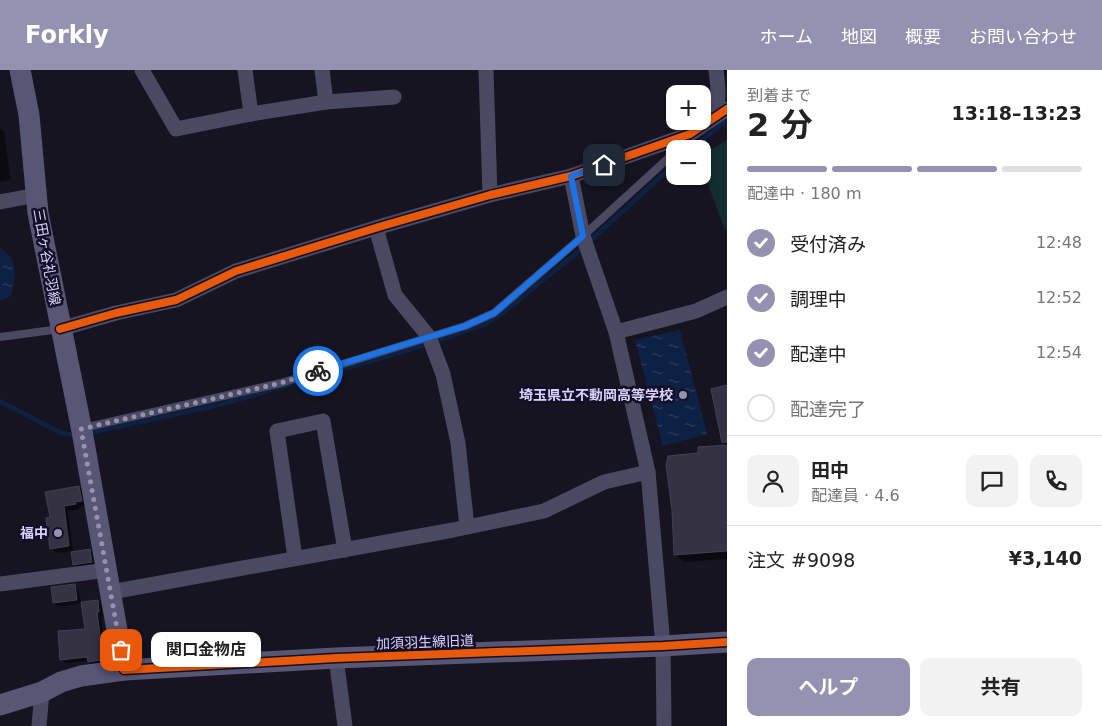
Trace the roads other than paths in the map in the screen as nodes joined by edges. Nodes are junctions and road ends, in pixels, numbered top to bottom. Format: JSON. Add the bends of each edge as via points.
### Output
{"nodes":[{"id":1,"x":20,"y":70,"type":"edge"},
{"id":2,"x":142,"y":70,"type":"edge"},
{"id":3,"x":245,"y":70,"type":"edge"},
{"id":4,"x":322,"y":70,"type":"edge"},
{"id":5,"x":486,"y":70,"type":"edge"},
{"id":6,"x":716,"y":70,"type":"edge"},
{"id":7,"x":394,"y":97,"type":"dead end"},
{"id":8,"x":326,"y":102,"type":"junction"},
{"id":9,"x":727,"y":109,"type":"edge"},
{"id":10,"x":252,"y":114,"type":"junction"},
{"id":11,"x":711,"y":118,"type":"edge"},
{"id":12,"x":711,"y":121,"type":"edge"},
{"id":13,"x":697,"y":130,"type":"edge"},
{"id":14,"x":699,"y":130,"type":"edge"},
{"id":15,"x":688,"y":140,"type":"edge"},
{"id":16,"x":666,"y":161,"type":"edge"},
{"id":17,"x":571,"y":176,"type":"junction"},
{"id":18,"x":36,"y":195,"type":"junction"},
{"id":19,"x":490,"y":195,"type":"junction"},
{"id":20,"x":0,"y":202,"type":"edge"},
{"id":21,"x":376,"y":228,"type":"junction"},
{"id":22,"x":585,"y":242,"type":"junction"},
{"id":23,"x":727,"y":297,"type":"edge"},
{"id":24,"x":60,"y":329,"type":"junction"},
{"id":25,"x":616,"y":332,"type":"junction"},
{"id":26,"x":0,"y":338,"type":"edge"},
{"id":27,"x":431,"y":341,"type":"junction"},
{"id":28,"x":82,"y":432,"type":"junction"},
{"id":29,"x":648,"y":472,"type":"junction"},
{"id":30,"x":467,"y":527,"type":"junction"},
{"id":31,"x":345,"y":550,"type":"junction"},
{"id":32,"x":295,"y":558,"type":"junction"},
{"id":33,"x":107,"y":570,"type":"junction"},
{"id":34,"x":0,"y":584,"type":"edge"},
{"id":35,"x":111,"y":592,"type":"junction"},
{"id":36,"x":727,"y":642,"type":"edge"},
{"id":37,"x":663,"y":646,"type":"junction"},
{"id":38,"x":336,"y":658,"type":"junction"},
{"id":39,"x":124,"y":670,"type":"junction"},
{"id":40,"x":42,"y":692,"type":"junction"},
{"id":41,"x":0,"y":705,"type":"edge"},
{"id":42,"x":39,"y":726,"type":"edge"},
{"id":43,"x":345,"y":726,"type":"edge"},
{"id":44,"x":664,"y":726,"type":"edge"}],
"edges":[{"from":1,"to":18,"type":"main road","name":"三田ヶ谷礼羽線","via":[[28,108]]},
{"from":2,"to":10,"type":"street","via":[[176,129]]},
{"from":3,"to":10,"type":"street"},
{"from":4,"to":8,"type":"street"},
{"from":5,"to":19,"type":"street"},
{"from":6,"to":11,"type":"street","via":[[720,96]]},
{"from":7,"to":8,"type":"street"},
{"from":8,"to":10,"type":"street"},
{"from":9,"to":12,"type":"street"},
{"from":13,"to":17,"type":"street"},
{"from":14,"to":15,"type":"lane"},
{"from":16,"to":22,"type":"lane"},
{"from":17,"to":19,"type":"street"},
{"from":17,"to":22,"type":"street"},
{"from":18,"to":20,"type":"street"},
{"from":18,"to":24,"type":"main road","name":"三田ヶ谷礼羽線"},
{"from":19,"to":21,"type":"street"},
{"from":21,"to":24,"type":"street","via":[[236,271],[176,300]]},
{"from":21,"to":27,"type":"street","via":[[396,295]]},
{"from":22,"to":25,"type":"street"},
{"from":22,"to":27,"type":"lane","via":[[494,313]]},
{"from":23,"to":25,"type":"street","via":[[696,311]]},
{"from":24,"to":26,"type":"lane"},
{"from":24,"to":28,"type":"main road","name":"三田ヶ谷礼羽線"},
{"from":25,"to":29,"type":"street"},
{"from":27,"to":28,"type":"lane","via":[[281,383]]},
{"from":27,"to":30,"type":"street","via":[[443,374],[458,443]]},
{"from":28,"to":33,"type":"main road","name":"三田ヶ谷礼羽線"},
{"from":29,"to":30,"type":"street","via":[[604,482],[544,511]]},
{"from":29,"to":37,"type":"street"},
{"from":30,"to":31,"type":"street"},
{"from":31,"to":32,"type":"street"},
{"from":31,"to":32,"type":"street","via":[[323,421],[277,431]]},
{"from":32,"to":35,"type":"street"},
{"from":33,"to":34,"type":"street"},
{"from":33,"to":35,"type":"main road","name":"三田ヶ谷礼羽線"},
{"from":35,"to":39,"type":"main road","name":"三田ヶ谷礼羽線"},
{"from":36,"to":37,"type":"main road","name":"加須羽生線旧道"},
{"from":37,"to":38,"type":"main road","name":"加須羽生線旧道"},
{"from":37,"to":44,"type":"street"},
{"from":38,"to":39,"type":"main road","name":"加須羽生線旧道"},
{"from":38,"to":43,"type":"street"},
{"from":39,"to":40,"type":"main road","via":[[81,676]]},
{"from":40,"to":41,"type":"main road"},
{"from":40,"to":42,"type":"street"}]}
